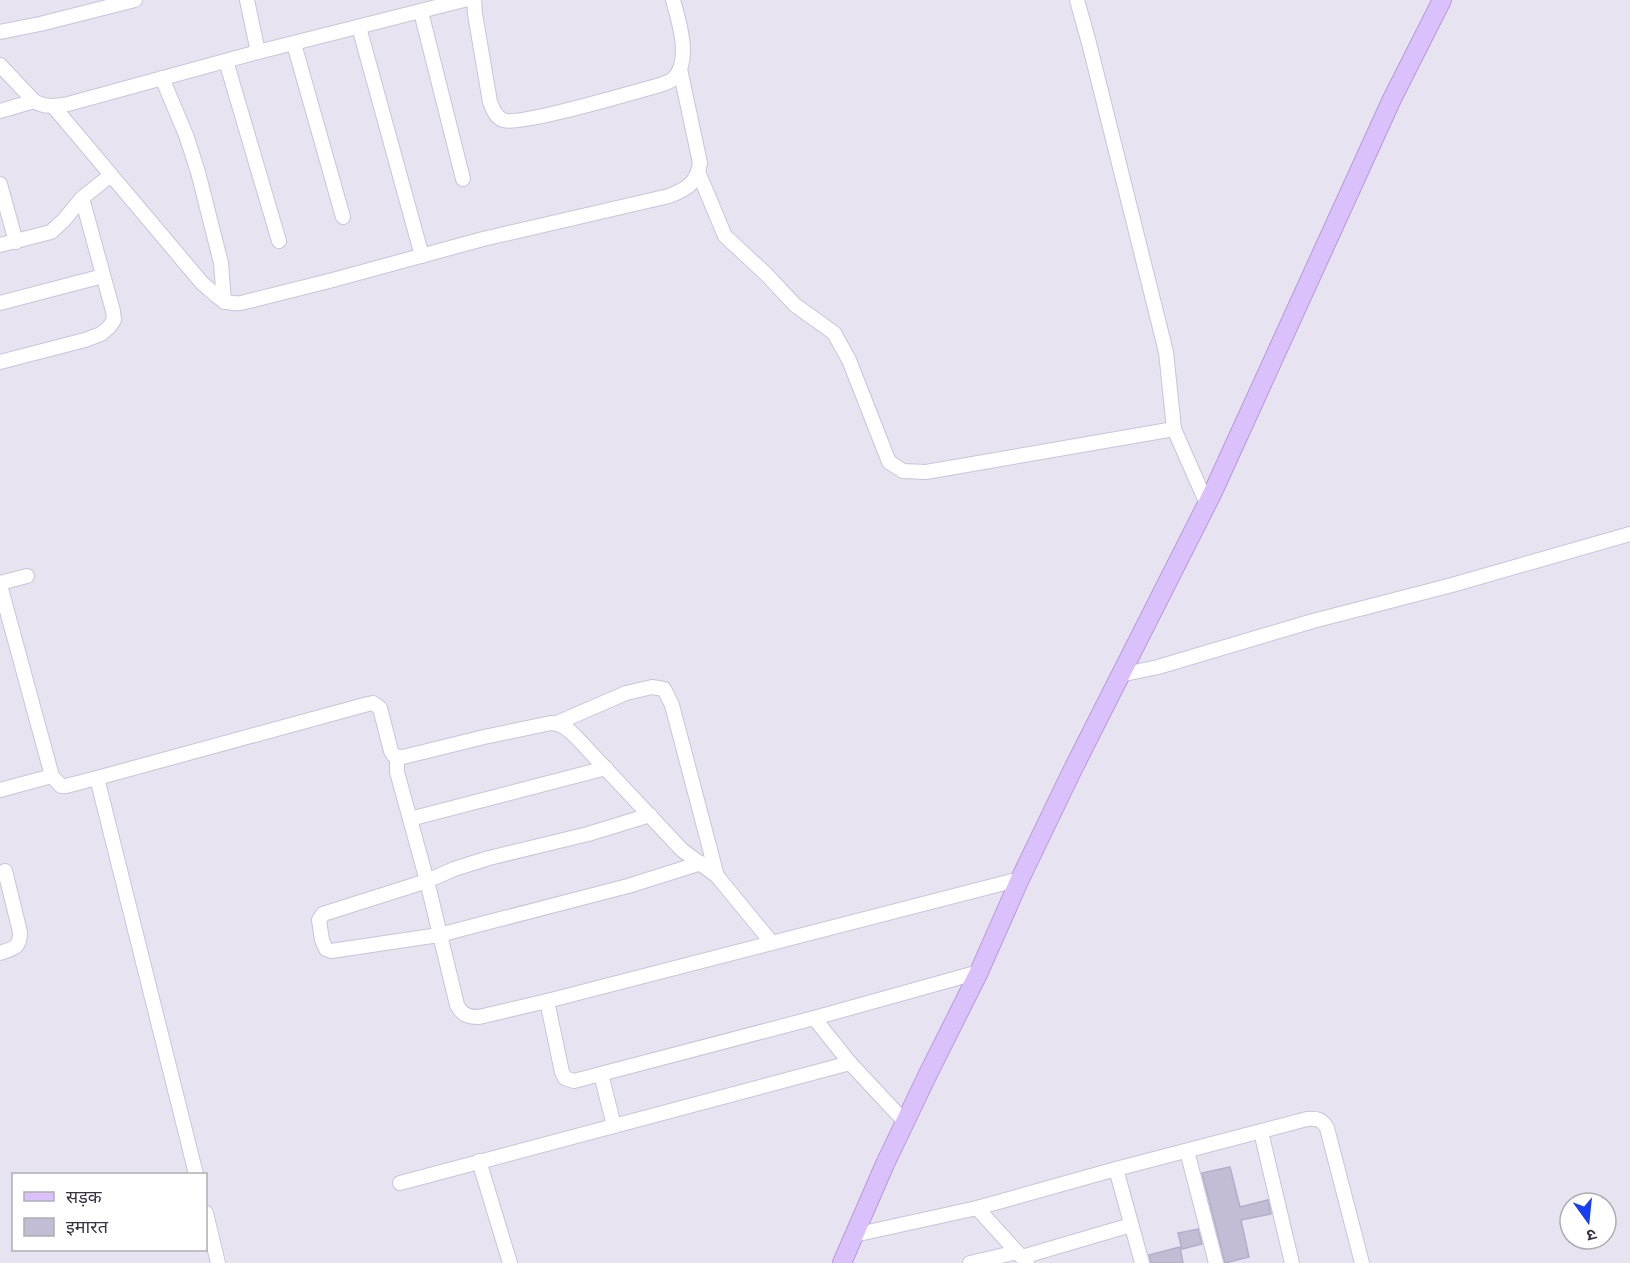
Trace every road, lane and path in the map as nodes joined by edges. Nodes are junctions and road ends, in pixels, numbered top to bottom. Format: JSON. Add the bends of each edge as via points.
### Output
{"nodes":[{"id":1,"x":135,"y":0,"type":"edge"},
{"id":2,"x":247,"y":0,"type":"edge"},
{"id":3,"x":464,"y":0,"type":"edge"},
{"id":4,"x":474,"y":0,"type":"edge"},
{"id":5,"x":674,"y":0,"type":"edge"},
{"id":6,"x":1077,"y":0,"type":"edge"},
{"id":7,"x":1442,"y":0,"type":"edge"},
{"id":8,"x":422,"y":12,"type":"junction"},
{"id":9,"x":359,"y":27,"type":"junction"},
{"id":10,"x":0,"y":32,"type":"edge"},
{"id":11,"x":294,"y":44,"type":"junction"},
{"id":12,"x":258,"y":52,"type":"junction"},
{"id":13,"x":226,"y":61,"type":"junction"},
{"id":14,"x":0,"y":65,"type":"edge"},
{"id":15,"x":680,"y":69,"type":"junction"},
{"id":16,"x":162,"y":78,"type":"junction"},
{"id":17,"x":34,"y":101,"type":"junction"},
{"id":18,"x":53,"y":106,"type":"junction"},
{"id":19,"x":0,"y":111,"type":"edge"},
{"id":20,"x":699,"y":174,"type":"junction"},
{"id":21,"x":111,"y":175,"type":"junction"},
{"id":22,"x":463,"y":179,"type":"dead end"},
{"id":23,"x":0,"y":184,"type":"edge"},
{"id":24,"x":82,"y":198,"type":"junction"},
{"id":25,"x":344,"y":217,"type":"dead end"},
{"id":26,"x":279,"y":241,"type":"dead end"},
{"id":27,"x":16,"y":242,"type":"junction"},
{"id":28,"x":0,"y":245,"type":"edge"},
{"id":29,"x":422,"y":256,"type":"junction"},
{"id":30,"x":103,"y":276,"type":"junction"},
{"id":31,"x":224,"y":302,"type":"junction"},
{"id":32,"x":0,"y":303,"type":"edge"},
{"id":33,"x":0,"y":362,"type":"edge"},
{"id":34,"x":1174,"y":429,"type":"junction"},
{"id":35,"x":1207,"y":504,"type":"junction"},
{"id":36,"x":1630,"y":534,"type":"edge"},
{"id":37,"x":27,"y":576,"type":"dead end"},
{"id":38,"x":0,"y":584,"type":"edge"},
{"id":39,"x":1120,"y":675,"type":"junction"},
{"id":40,"x":557,"y":723,"type":"junction"},
{"id":41,"x":397,"y":757,"type":"junction"},
{"id":42,"x":606,"y":768,"type":"junction"},
{"id":43,"x":52,"y":776,"type":"junction"},
{"id":44,"x":97,"y":778,"type":"junction"},
{"id":45,"x":0,"y":790,"type":"edge"},
{"id":46,"x":650,"y":816,"type":"junction"},
{"id":47,"x":410,"y":819,"type":"junction"},
{"id":48,"x":701,"y":863,"type":"junction"},
{"id":49,"x":5,"y":871,"type":"dead end"},
{"id":50,"x":717,"y":876,"type":"junction"},
{"id":51,"x":1020,"y":879,"type":"junction"},
{"id":52,"x":427,"y":881,"type":"junction"},
{"id":53,"x":439,"y":935,"type":"junction"},
{"id":54,"x":772,"y":943,"type":"junction"},
{"id":55,"x":0,"y":953,"type":"edge"},
{"id":56,"x":979,"y":972,"type":"junction"},
{"id":57,"x":547,"y":1001,"type":"junction"},
{"id":58,"x":814,"y":1018,"type":"junction"},
{"id":59,"x":850,"y":1063,"type":"junction"},
{"id":60,"x":601,"y":1074,"type":"junction"},
{"id":61,"x":905,"y":1122,"type":"junction"},
{"id":62,"x":614,"y":1126,"type":"junction"},
{"id":63,"x":1261,"y":1132,"type":"junction"},
{"id":64,"x":1187,"y":1151,"type":"junction"},
{"id":65,"x":479,"y":1161,"type":"junction"},
{"id":66,"x":1116,"y":1170,"type":"junction"},
{"id":67,"x":196,"y":1173,"type":"edge"},
{"id":68,"x":400,"y":1183,"type":"dead end"},
{"id":69,"x":977,"y":1208,"type":"junction"},
{"id":70,"x":207,"y":1217,"type":"edge"},
{"id":71,"x":1131,"y":1225,"type":"junction"},
{"id":72,"x":854,"y":1235,"type":"junction"},
{"id":73,"x":1022,"y":1257,"type":"edge"},
{"id":74,"x":218,"y":1263,"type":"edge"},
{"id":75,"x":510,"y":1263,"type":"edge"},
{"id":76,"x":842,"y":1263,"type":"edge"},
{"id":77,"x":970,"y":1263,"type":"edge"},
{"id":78,"x":1142,"y":1263,"type":"edge"},
{"id":79,"x":1216,"y":1263,"type":"edge"},
{"id":80,"x":1292,"y":1263,"type":"edge"},
{"id":81,"x":1362,"y":1263,"type":"edge"}],
"edges":[{"from":1,"to":10,"type":"street"},
{"from":2,"to":12,"type":"street"},
{"from":3,"to":8,"type":"street"},
{"from":4,"to":15,"type":"street","via":[[490,102],[495,114],[504,121],[520,121],[660,85],[673,80]]},
{"from":5,"to":15,"type":"street","via":[[681,27]]},
{"from":6,"to":34,"type":"street","via":[[1166,352]]},
{"from":7,"to":35,"type":"street","via":[[1392,99]]},
{"from":8,"to":9,"type":"street"},
{"from":8,"to":22,"type":"street"},
{"from":9,"to":11,"type":"street"},
{"from":9,"to":29,"type":"street"},
{"from":11,"to":12,"type":"street"},
{"from":11,"to":25,"type":"street"},
{"from":12,"to":13,"type":"street"},
{"from":13,"to":16,"type":"street"},
{"from":13,"to":26,"type":"street"},
{"from":14,"to":17,"type":"street"},
{"from":15,"to":20,"type":"street"},
{"from":16,"to":18,"type":"street"},
{"from":16,"to":31,"type":"street","via":[[198,172],[221,263]]},
{"from":17,"to":18,"type":"street"},
{"from":17,"to":19,"type":"street"},
{"from":18,"to":21,"type":"street"},
{"from":20,"to":29,"type":"street","via":[[693,183],[669,196]]},
{"from":20,"to":34,"type":"street","via":[[725,236],[795,305],[834,333],[849,360],[889,462],[903,471],[926,472]]},
{"from":21,"to":24,"type":"street"},
{"from":21,"to":31,"type":"street","via":[[202,283]]},
{"from":23,"to":27,"type":"street"},
{"from":24,"to":27,"type":"street","via":[[51,232]]},
{"from":24,"to":30,"type":"street"},
{"from":27,"to":28,"type":"street"},
{"from":29,"to":31,"type":"street","via":[[242,303]]},
{"from":30,"to":32,"type":"street"},
{"from":30,"to":33,"type":"street","via":[[114,320],[110,327],[85,340]]},
{"from":34,"to":35,"type":"street"},
{"from":35,"to":39,"type":"street"},
{"from":36,"to":39,"type":"street"},
{"from":37,"to":38,"type":"street"},
{"from":38,"to":43,"type":"street"},
{"from":39,"to":51,"type":"street"},
{"from":40,"to":41,"type":"street"},
{"from":40,"to":42,"type":"street"},
{"from":40,"to":50,"type":"street","via":[[626,693],[652,687],[664,689],[672,705]]},
{"from":41,"to":44,"type":"street","via":[[391,752],[380,708],[373,703]]},
{"from":41,"to":47,"type":"street","via":[[396,768]]},
{"from":42,"to":46,"type":"street"},
{"from":42,"to":47,"type":"street"},
{"from":43,"to":44,"type":"street","via":[[61,786]]},
{"from":43,"to":45,"type":"street"},
{"from":44,"to":67,"type":"street"},
{"from":46,"to":48,"type":"street","via":[[682,850]]},
{"from":46,"to":52,"type":"street","via":[[489,858]]},
{"from":47,"to":52,"type":"street"},
{"from":48,"to":50,"type":"street"},
{"from":48,"to":53,"type":"street"},
{"from":49,"to":55,"type":"street","via":[[20,940],[13,949]]},
{"from":50,"to":54,"type":"street"},
{"from":51,"to":54,"type":"street"},
{"from":51,"to":56,"type":"street"},
{"from":52,"to":53,"type":"street"},
{"from":52,"to":53,"type":"street","via":[[323,914],[319,920],[321,940],[331,951]]},
{"from":53,"to":57,"type":"street","via":[[460,1012],[479,1017]]},
{"from":54,"to":57,"type":"street"},
{"from":56,"to":58,"type":"street"},
{"from":56,"to":61,"type":"street"},
{"from":57,"to":60,"type":"street","via":[[565,1078],[574,1081]]},
{"from":58,"to":59,"type":"street"},
{"from":58,"to":60,"type":"street"},
{"from":59,"to":61,"type":"street"},
{"from":59,"to":62,"type":"street"},
{"from":60,"to":62,"type":"street"},
{"from":61,"to":72,"type":"street"},
{"from":62,"to":65,"type":"street"},
{"from":63,"to":64,"type":"street"},
{"from":63,"to":80,"type":"street"},
{"from":63,"to":81,"type":"street","via":[[1307,1119],[1324,1123]]},
{"from":64,"to":66,"type":"street"},
{"from":64,"to":79,"type":"street"},
{"from":65,"to":68,"type":"street"},
{"from":65,"to":75,"type":"street"},
{"from":66,"to":69,"type":"street"},
{"from":66,"to":71,"type":"street"},
{"from":69,"to":72,"type":"street"},
{"from":69,"to":73,"type":"street"},
{"from":70,"to":74,"type":"street"},
{"from":71,"to":73,"type":"street"},
{"from":71,"to":78,"type":"street"},
{"from":72,"to":76,"type":"street"},
{"from":73,"to":77,"type":"street"}]}
